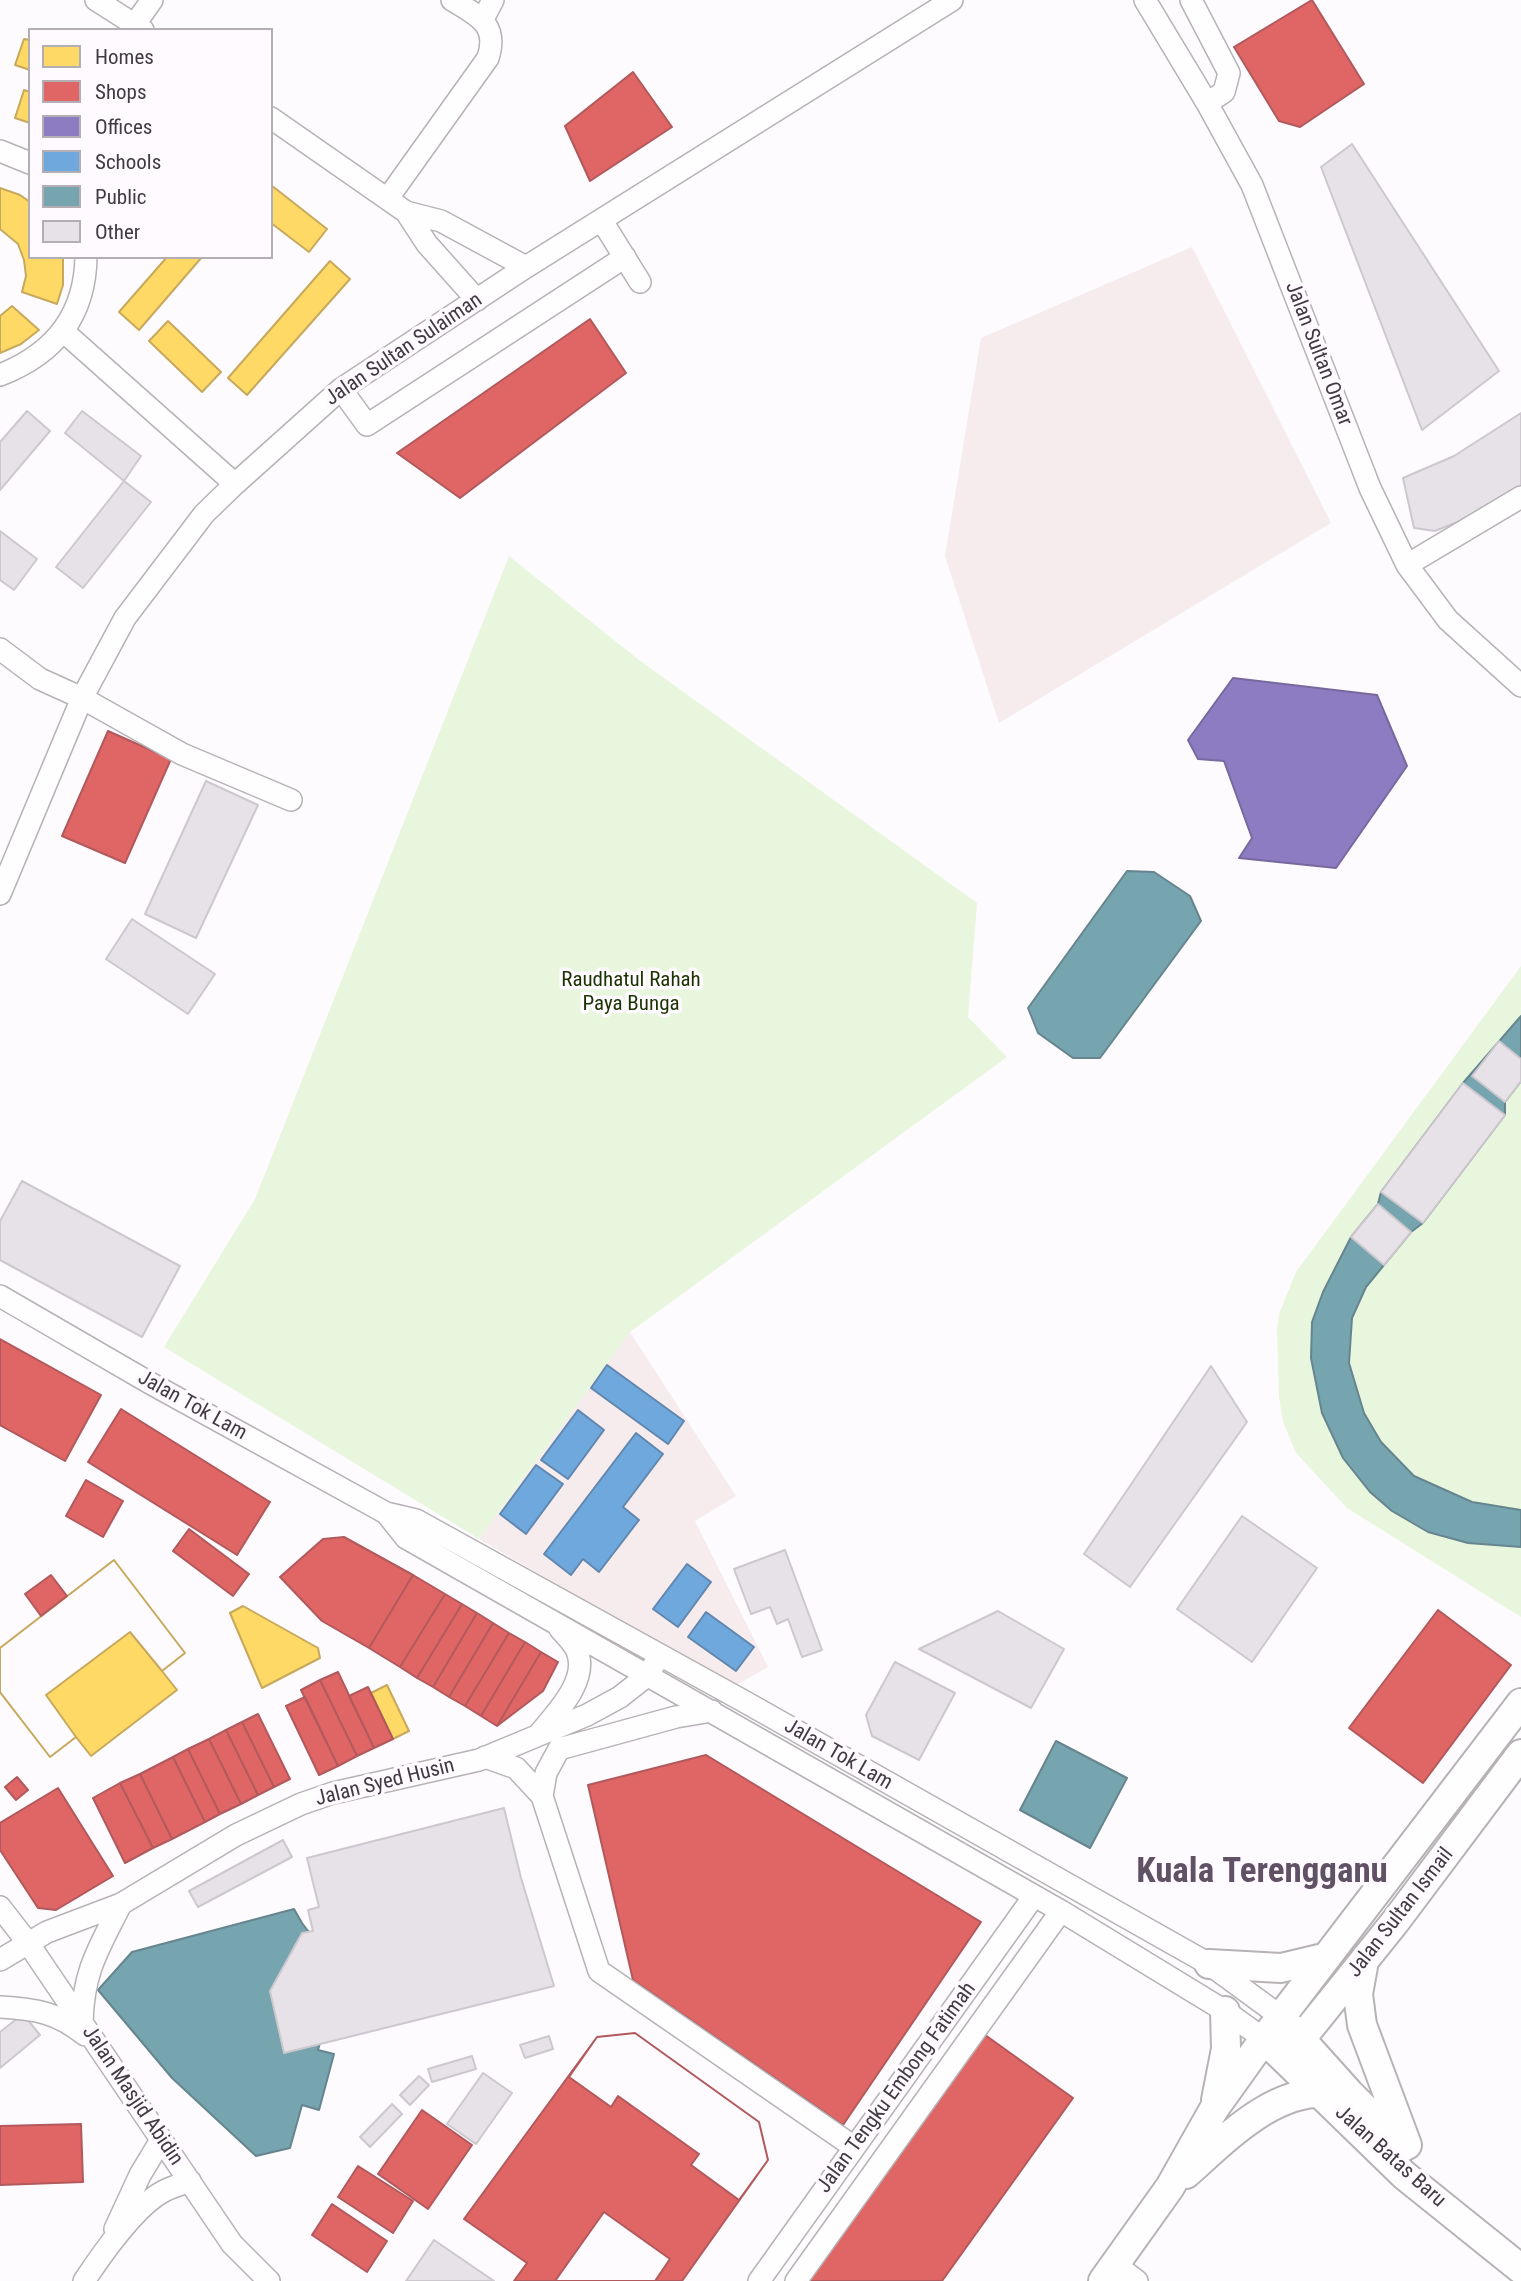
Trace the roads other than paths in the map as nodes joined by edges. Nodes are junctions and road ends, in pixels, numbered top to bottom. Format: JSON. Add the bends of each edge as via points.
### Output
{"nodes":[{"id":1,"x":96,"y":0,"type":"edge"},
{"id":2,"x":152,"y":0,"type":"edge"},
{"id":3,"x":452,"y":0,"type":"edge"},
{"id":4,"x":493,"y":0,"type":"edge"},
{"id":5,"x":952,"y":0,"type":"edge"},
{"id":6,"x":1145,"y":0,"type":"edge"},
{"id":7,"x":1191,"y":0,"type":"edge"},
{"id":8,"x":484,"y":19,"type":"junction"},
{"id":9,"x":139,"y":27,"type":"edge"},
{"id":10,"x":1207,"y":103,"type":"junction"},
{"id":11,"x":273,"y":119,"type":"edge"},
{"id":12,"x":0,"y":151,"type":"edge"},
{"id":13,"x":28,"y":162,"type":"edge"},
{"id":14,"x":388,"y":198,"type":"junction"},
{"id":15,"x":406,"y":212,"type":"junction"},
{"id":16,"x":602,"y":221,"type":"junction"},
{"id":17,"x":625,"y":257,"type":"junction"},
{"id":18,"x":86,"y":259,"type":"edge"},
{"id":19,"x":526,"y":267,"type":"junction"},
{"id":20,"x":640,"y":282,"type":"dead end"},
{"id":21,"x":477,"y":300,"type":"junction"},
{"id":22,"x":63,"y":331,"type":"junction"},
{"id":23,"x":0,"y":375,"type":"edge"},
{"id":24,"x":341,"y":389,"type":"junction"},
{"id":25,"x":235,"y":484,"type":"junction"},
{"id":26,"x":1521,"y":497,"type":"edge"},
{"id":27,"x":1407,"y":565,"type":"junction"},
{"id":28,"x":0,"y":649,"type":"edge"},
{"id":29,"x":1521,"y":686,"type":"edge"},
{"id":30,"x":82,"y":698,"type":"junction"},
{"id":31,"x":291,"y":800,"type":"dead end"},
{"id":32,"x":0,"y":894,"type":"edge"},
{"id":33,"x":0,"y":1296,"type":"edge"},
{"id":34,"x":386,"y":1513,"type":"junction"},
{"id":35,"x":555,"y":1623,"type":"junction"},
{"id":36,"x":659,"y":1655,"type":"junction"},
{"id":37,"x":648,"y":1675,"type":"junction"},
{"id":38,"x":1521,"y":1703,"type":"edge"},
{"id":39,"x":712,"y":1712,"type":"junction"},
{"id":40,"x":537,"y":1737,"type":"junction"},
{"id":41,"x":1521,"y":1754,"type":"edge"},
{"id":42,"x":485,"y":1757,"type":"junction"},
{"id":43,"x":542,"y":1796,"type":"junction"},
{"id":44,"x":1034,"y":1896,"type":"junction"},
{"id":45,"x":121,"y":1904,"type":"junction"},
{"id":46,"x":0,"y":1907,"type":"edge"},
{"id":47,"x":1061,"y":1911,"type":"junction"},
{"id":48,"x":28,"y":1943,"type":"junction"},
{"id":49,"x":1327,"y":1957,"type":"junction"},
{"id":50,"x":0,"y":1960,"type":"edge"},
{"id":51,"x":1364,"y":1961,"type":"junction"},
{"id":52,"x":1209,"y":1964,"type":"junction"},
{"id":53,"x":0,"y":2007,"type":"edge"},
{"id":54,"x":1225,"y":2011,"type":"junction"},
{"id":55,"x":1280,"y":2016,"type":"junction"},
{"id":56,"x":82,"y":2023,"type":"junction"},
{"id":57,"x":1264,"y":2039,"type":"junction"},
{"id":58,"x":1301,"y":2039,"type":"junction"},
{"id":59,"x":95,"y":2042,"type":"junction"},
{"id":60,"x":1318,"y":2091,"type":"junction"},
{"id":61,"x":1350,"y":2094,"type":"junction"},
{"id":62,"x":1214,"y":2109,"type":"junction"},
{"id":63,"x":162,"y":2140,"type":"junction"},
{"id":64,"x":854,"y":2147,"type":"junction"},
{"id":65,"x":1410,"y":2155,"type":"junction"},
{"id":66,"x":190,"y":2181,"type":"junction"},
{"id":67,"x":1170,"y":2187,"type":"junction"},
{"id":68,"x":1521,"y":2244,"type":"edge"},
{"id":69,"x":107,"y":2247,"type":"junction"},
{"id":70,"x":1521,"y":2269,"type":"edge"},
{"id":71,"x":1118,"y":2275,"type":"edge"},
{"id":72,"x":84,"y":2281,"type":"edge"},
{"id":73,"x":270,"y":2281,"type":"edge"},
{"id":74,"x":759,"y":2281,"type":"edge"},
{"id":75,"x":796,"y":2281,"type":"edge"}],
"edges":[{"from":1,"to":9,"type":"street"},
{"from":2,"to":9,"type":"street"},
{"from":3,"to":8,"type":"street"},
{"from":4,"to":8,"type":"street"},
{"from":5,"to":16,"type":"street","name":"Jalan Sultan Sulaiman"},
{"from":6,"to":10,"type":"street","name":"Jalan Sultan Omar"},
{"from":7,"to":10,"type":"street","via":[[1229,73],[1224,92]]},
{"from":8,"to":14,"type":"street","via":[[492,44],[488,58]]},
{"from":10,"to":27,"type":"street","name":"Jalan Sultan Omar","via":[[1252,185],[1370,488]]},
{"from":11,"to":14,"type":"street"},
{"from":12,"to":13,"type":"street"},
{"from":14,"to":15,"type":"street"},
{"from":15,"to":19,"type":"street","via":[[441,221]]},
{"from":15,"to":21,"type":"street","via":[[427,244]]},
{"from":16,"to":17,"type":"street"},
{"from":16,"to":19,"type":"street","name":"Jalan Sultan Sulaiman"},
{"from":17,"to":20,"type":"street"},
{"from":17,"to":24,"type":"street","via":[[367,425]]},
{"from":18,"to":22,"type":"street","via":[[78,305]]},
{"from":19,"to":21,"type":"street","name":"Jalan Sultan Sulaiman"},
{"from":21,"to":24,"type":"street","name":"Jalan Sultan Sulaiman"},
{"from":22,"to":23,"type":"street","via":[[45,351]]},
{"from":22,"to":25,"type":"street"},
{"from":24,"to":25,"type":"street","name":"Jalan Sultan Sulaiman"},
{"from":25,"to":30,"type":"street","name":"Jalan Sultan Sulaiman","via":[[204,514],[125,618]]},
{"from":26,"to":27,"type":"street"},
{"from":27,"to":29,"type":"street","name":"Jalan Sultan Omar","via":[[1448,620]]},
{"from":28,"to":30,"type":"street","via":[[40,679]]},
{"from":30,"to":31,"type":"street","via":[[182,754]]},
{"from":30,"to":32,"type":"street","name":"Jalan Sultan Sulaiman"},
{"from":33,"to":34,"type":"street","name":"Jalan Tok Lam"},
{"from":34,"to":35,"type":"street","name":"Jalan Tok Lam","via":[[406,1538]]},
{"from":34,"to":36,"type":"street","name":"Jalan Tok Lam","via":[[416,1520]]},
{"from":35,"to":37,"type":"street","name":"Jalan Tok Lam"},
{"from":35,"to":40,"type":"street","via":[[577,1650],[579,1668],[569,1695]]},
{"from":36,"to":37,"type":"street","name":"Jalan Syed Husin"},
{"from":36,"to":52,"type":"street","name":"Jalan Tok Lam"},
{"from":37,"to":39,"type":"street","name":"Jalan Tok Lam"},
{"from":37,"to":40,"type":"street","name":"Jalan Syed Husin","via":[[620,1697]]},
{"from":38,"to":49,"type":"main road","name":"Jalan Sultan Ismail"},
{"from":39,"to":43,"type":"street","via":[[676,1717],[559,1749],[550,1761]]},
{"from":39,"to":44,"type":"street","name":"Jalan Tok Lam"},
{"from":40,"to":42,"type":"street","name":"Jalan Syed Husin"},
{"from":41,"to":51,"type":"main road","name":"Jalan Sultan Ismail"},
{"from":42,"to":43,"type":"street","via":[[516,1768]]},
{"from":42,"to":45,"type":"street","name":"Jalan Syed Husin","via":[[301,1804],[236,1835]]},
{"from":43,"to":64,"type":"street","via":[[599,1970]]},
{"from":44,"to":47,"type":"street","name":"Jalan Tok Lam"},
{"from":44,"to":64,"type":"street","name":"Jalan Tengku Embong Fatimah"},
{"from":45,"to":48,"type":"street","name":"Jalan Syed Husin"},
{"from":45,"to":56,"type":"street","via":[[86,1978]]},
{"from":46,"to":48,"type":"street","name":"Jalan Masjid Abidin"},
{"from":47,"to":54,"type":"street","name":"Jalan Tok Lam"},
{"from":47,"to":75,"type":"street","name":"Jalan Tengku Embong Fatimah"},
{"from":48,"to":50,"type":"street","name":"Jalan Syed Husin"},
{"from":48,"to":56,"type":"street","name":"Jalan Masjid Abidin"},
{"from":49,"to":52,"type":"main road","via":[[1281,1968]]},
{"from":49,"to":55,"type":"main road","name":"Jalan Sultan Ismail"},
{"from":51,"to":58,"type":"main road","name":"Jalan Sultan Ismail"},
{"from":51,"to":65,"type":"main road","via":[[1358,1994],[1362,2025]]},
{"from":52,"to":55,"type":"street","name":"Jalan Tok Lam"},
{"from":53,"to":59,"type":"street","via":[[48,2012]]},
{"from":54,"to":57,"type":"street","name":"Jalan Tok Lam"},
{"from":54,"to":62,"type":"main road","via":[[1226,2049]]},
{"from":55,"to":57,"type":"main road","name":"Jalan Sultan Ismail"},
{"from":55,"to":58,"type":"main road","name":"Jalan Batas Baru"},
{"from":56,"to":59,"type":"street","name":"Jalan Masjid Abidin"},
{"from":57,"to":58,"type":"main road","via":[[1286,2044]]},
{"from":57,"to":60,"type":"main road","name":"Jalan Batas Baru"},
{"from":57,"to":62,"type":"main road","name":"Jalan Sultan Ismail"},
{"from":58,"to":61,"type":"main road","name":"Jalan Batas Baru"},
{"from":59,"to":63,"type":"street","name":"Jalan Masjid Abidin"},
{"from":60,"to":61,"type":"main road"},
{"from":60,"to":67,"type":"main road","via":[[1269,2107]]},
{"from":60,"to":70,"type":"main road","name":"Jalan Batas Baru","via":[[1404,2175]]},
{"from":61,"to":65,"type":"main road","name":"Jalan Batas Baru"},
{"from":62,"to":67,"type":"main road","name":"Jalan Sultan Ismail"},
{"from":63,"to":66,"type":"street","name":"Jalan Masjid Abidin"},
{"from":63,"to":69,"type":"street","via":[[140,2175]]},
{"from":64,"to":74,"type":"street","name":"Jalan Tengku Embong Fatimah"},
{"from":65,"to":68,"type":"main road","name":"Jalan Batas Baru"},
{"from":66,"to":69,"type":"street","via":[[151,2200]]},
{"from":66,"to":73,"type":"street","name":"Jalan Masjid Abidin","via":[[232,2244]]},
{"from":67,"to":71,"type":"main road","name":"Jalan Sultan Ismail"},
{"from":69,"to":72,"type":"street"}]}
